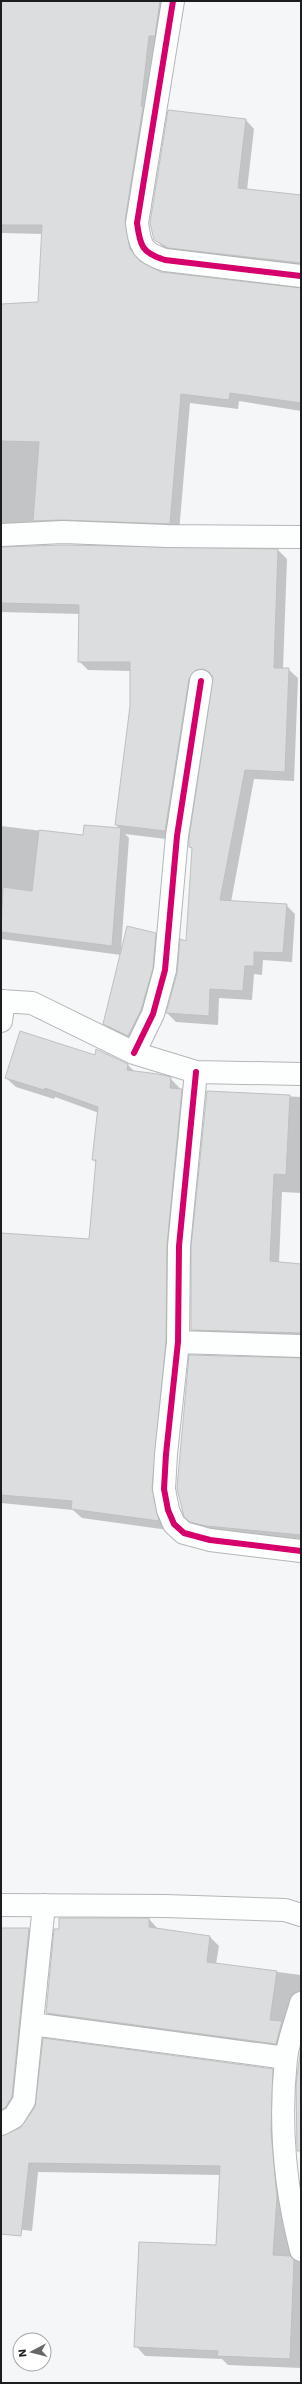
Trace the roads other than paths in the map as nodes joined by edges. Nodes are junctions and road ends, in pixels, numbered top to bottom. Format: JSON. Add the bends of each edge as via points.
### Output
{"nodes":[{"id":1,"x":173,"y":1,"type":"edge"},
{"id":2,"x":301,"y":276,"type":"edge"},
{"id":3,"x":1,"y":535,"type":"edge"},
{"id":4,"x":301,"y":536,"type":"edge"},
{"id":5,"x":201,"y":680,"type":"dead end"},
{"id":6,"x":2,"y":1008,"type":"edge"},
{"id":7,"x":134,"y":1053,"type":"junction"},
{"id":8,"x":196,"y":1072,"type":"junction"},
{"id":9,"x":301,"y":1074,"type":"edge"},
{"id":10,"x":178,"y":1342,"type":"junction"},
{"id":11,"x":301,"y":1346,"type":"edge"},
{"id":12,"x":301,"y":1551,"type":"edge"},
{"id":13,"x":1,"y":1905,"type":"edge"},
{"id":14,"x":44,"y":1905,"type":"junction"},
{"id":15,"x":301,"y":1914,"type":"edge"},
{"id":16,"x":301,"y":2003,"type":"edge"},
{"id":17,"x":32,"y":2024,"type":"junction"},
{"id":18,"x":286,"y":2058,"type":"junction"},
{"id":19,"x":1,"y":2124,"type":"edge"},
{"id":20,"x":301,"y":2250,"type":"edge"}],
"edges":[{"from":1,"to":2,"type":"street","via":[[137,223],[140,242],[149,255],[165,260]]},
{"from":3,"to":4,"type":"street","via":[[63,532],[167,536]]},
{"from":5,"to":7,"type":"street","via":[[177,836],[165,970],[153,1014]]},
{"from":6,"to":7,"type":"street","via":[[32,1003]]},
{"from":7,"to":8,"type":"street"},
{"from":8,"to":9,"type":"street"},
{"from":8,"to":10,"type":"street","via":[[179,1246]]},
{"from":10,"to":11,"type":"street"},
{"from":10,"to":12,"type":"street","via":[[164,1489],[174,1524],[184,1533],[210,1540]]},
{"from":13,"to":14,"type":"street"},
{"from":14,"to":15,"type":"street","via":[[270,1909]]},
{"from":14,"to":17,"type":"street"},
{"from":16,"to":18,"type":"street"},
{"from":17,"to":18,"type":"street"},
{"from":17,"to":19,"type":"street","via":[[24,2101],[14,2117]]},
{"from":18,"to":20,"type":"street","via":[[282,2131],[290,2208]]}]}
